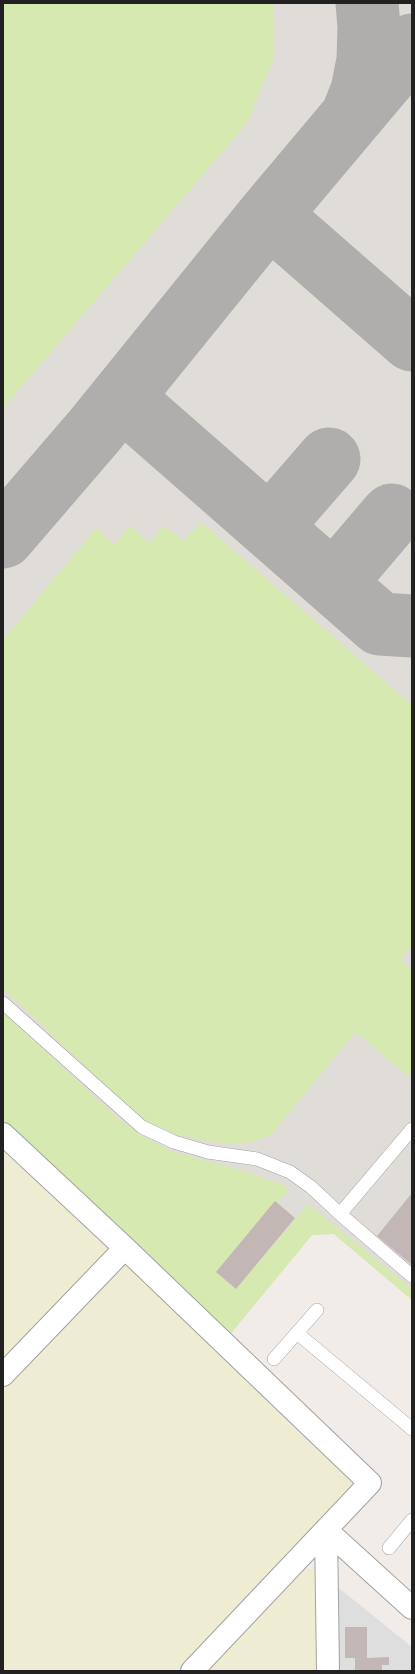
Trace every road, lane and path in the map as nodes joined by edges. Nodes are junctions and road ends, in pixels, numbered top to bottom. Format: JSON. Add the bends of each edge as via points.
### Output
{"nodes":[{"id":1,"x":3,"y":1003,"type":"edge"},
{"id":2,"x":412,"y":1129,"type":"edge"},
{"id":3,"x":3,"y":1134,"type":"edge"},
{"id":4,"x":340,"y":1214,"type":"junction"},
{"id":5,"x":125,"y":1248,"type":"junction"},
{"id":6,"x":412,"y":1276,"type":"edge"},
{"id":7,"x":317,"y":1310,"type":"dead end"},
{"id":8,"x":297,"y":1333,"type":"junction"},
{"id":9,"x":274,"y":1359,"type":"dead end"},
{"id":10,"x":3,"y":1375,"type":"edge"},
{"id":11,"x":412,"y":1429,"type":"edge"},
{"id":12,"x":412,"y":1520,"type":"edge"},
{"id":13,"x":326,"y":1530,"type":"junction"},
{"id":14,"x":389,"y":1548,"type":"dead end"},
{"id":15,"x":412,"y":1608,"type":"edge"},
{"id":16,"x":192,"y":1671,"type":"edge"},
{"id":17,"x":328,"y":1671,"type":"edge"}],
"edges":[{"from":1,"to":4,"type":"lane","via":[[142,1127],[174,1142],[208,1152],[257,1159],[290,1172],[311,1187]]},
{"from":2,"to":4,"type":"lane"},
{"from":3,"to":5,"type":"street"},
{"from":4,"to":6,"type":"lane"},
{"from":5,"to":10,"type":"street"},
{"from":5,"to":13,"type":"street","via":[[370,1483]]},
{"from":7,"to":8,"type":"lane"},
{"from":8,"to":9,"type":"lane"},
{"from":8,"to":11,"type":"lane"},
{"from":12,"to":14,"type":"lane"},
{"from":13,"to":15,"type":"street"},
{"from":13,"to":16,"type":"street"},
{"from":13,"to":17,"type":"street"}]}
